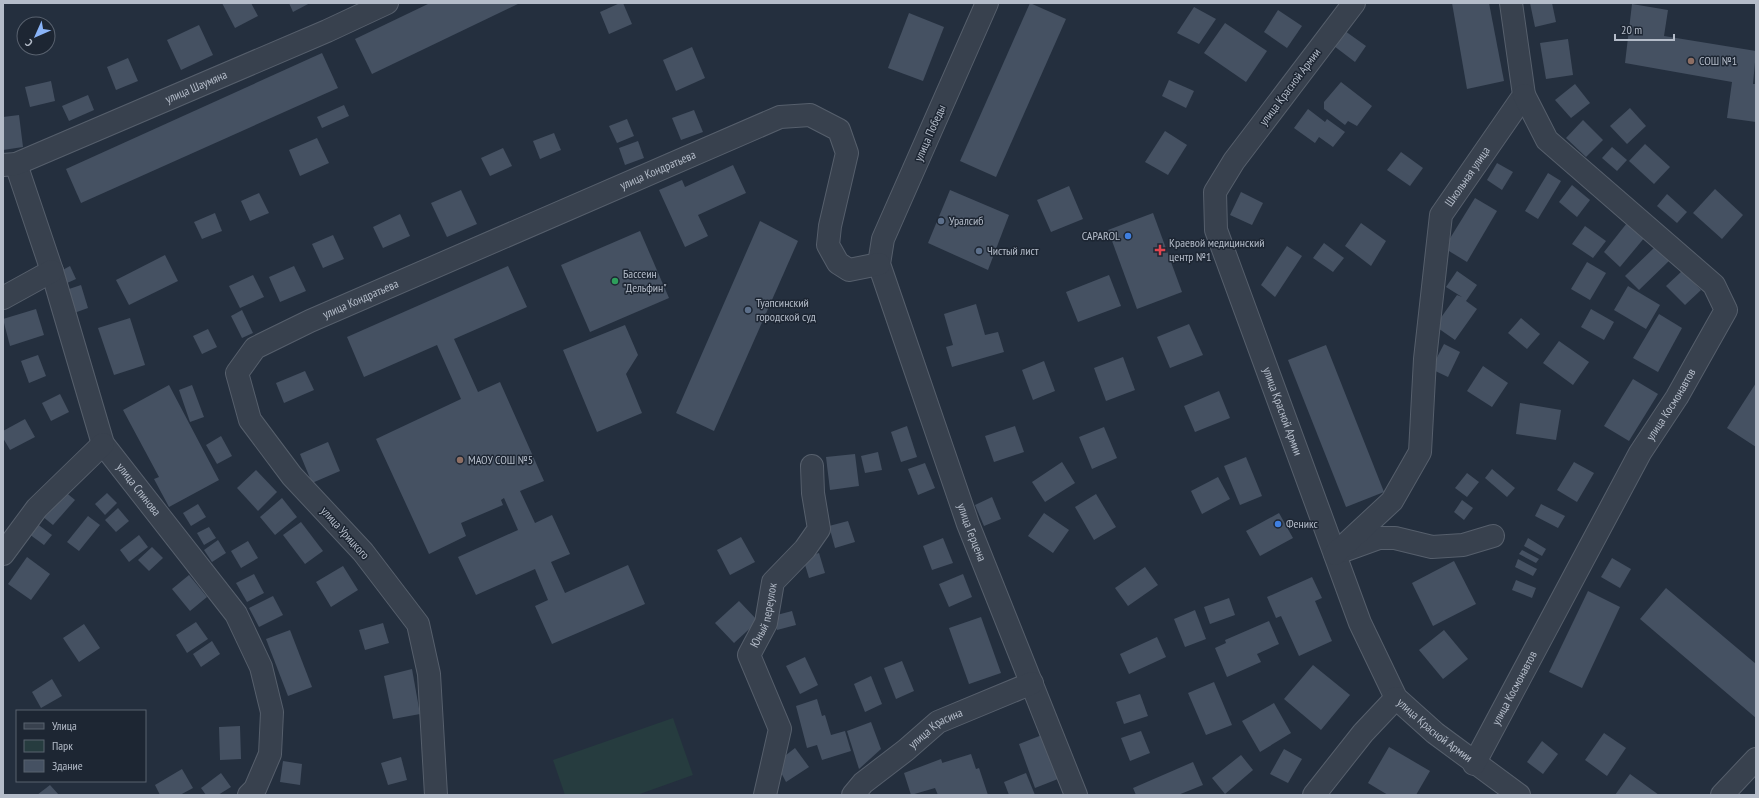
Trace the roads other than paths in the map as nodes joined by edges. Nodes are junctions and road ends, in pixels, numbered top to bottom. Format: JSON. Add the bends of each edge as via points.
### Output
{"nodes":[{"id":1,"x":387,"y":3,"type":"edge"},
{"id":2,"x":988,"y":3,"type":"edge"},
{"id":3,"x":1354,"y":3,"type":"edge"},
{"id":4,"x":1511,"y":3,"type":"edge"},
{"id":5,"x":1524,"y":95,"type":"junction"},
{"id":6,"x":10,"y":165,"type":"edge"},
{"id":7,"x":879,"y":264,"type":"junction"},
{"id":8,"x":52,"y":271,"type":"junction"},
{"id":9,"x":3,"y":298,"type":"edge"},
{"id":10,"x":310,"y":321,"type":"joint"},
{"id":11,"x":103,"y":444,"type":"junction"},
{"id":12,"x":812,"y":466,"type":"dead end"},
{"id":13,"x":1493,"y":536,"type":"dead end"},
{"id":14,"x":3,"y":554,"type":"edge"},
{"id":15,"x":1335,"y":554,"type":"junction"},
{"id":16,"x":1032,"y":683,"type":"junction"},
{"id":17,"x":1396,"y":698,"type":"junction"},
{"id":18,"x":1756,"y":759,"type":"edge"},
{"id":19,"x":1474,"y":764,"type":"junction"},
{"id":20,"x":249,"y":795,"type":"edge"},
{"id":21,"x":436,"y":795,"type":"edge"},
{"id":22,"x":765,"y":795,"type":"edge"},
{"id":23,"x":853,"y":795,"type":"edge"},
{"id":24,"x":1076,"y":795,"type":"edge"},
{"id":25,"x":1314,"y":795,"type":"edge"},
{"id":26,"x":1519,"y":795,"type":"edge"},
{"id":27,"x":1722,"y":795,"type":"edge"}],
"edges":[{"from":1,"to":6,"type":"street","name":"улица Шаумяна","via":[[327,31]]},
{"from":2,"to":7,"type":"street","name":"улица Победы","via":[[883,239]]},
{"from":3,"to":15,"type":"street","name":"улица Красной Армии","via":[[1234,161],[1215,192],[1216,230]]},
{"from":4,"to":5,"type":"street"},
{"from":5,"to":15,"type":"street","name":"Школьная улица","via":[[1441,215],[1425,359],[1420,452],[1392,501]]},
{"from":5,"to":19,"type":"street","name":"улица Космонавтов","via":[[1546,140],[1714,284],[1726,310],[1677,397],[1640,454]]},
{"from":6,"to":8,"type":"street","name":"улица Спинова"},
{"from":7,"to":10,"type":"street","name":"улица Кондратьева","via":[[849,270],[838,263],[828,245],[847,153],[839,130],[810,115],[780,118]]},
{"from":7,"to":16,"type":"street","name":"улица Герцена","via":[[968,524]]},
{"from":8,"to":9,"type":"street"},
{"from":8,"to":11,"type":"street","name":"улица Спинова"},
{"from":10,"to":21,"type":"street","name":"улица Урицкого","via":[[255,348],[237,373],[250,420],[292,476],[363,552],[418,624],[429,674]]},
{"from":11,"to":14,"type":"street","via":[[37,508]]},
{"from":11,"to":20,"type":"street","name":"улица Спинова","via":[[236,614],[261,667],[272,712],[270,754],[255,789]]},
{"from":12,"to":22,"type":"street","name":"Юный переулок","via":[[819,529],[805,549],[773,582],[766,623],[749,655],[780,729]]},
{"from":13,"to":15,"type":"street","via":[[1463,545],[1432,547],[1395,538],[1379,538]]},
{"from":15,"to":17,"type":"street","name":"улица Красной Армии","via":[[1360,623]]},
{"from":16,"to":23,"type":"street","name":"улица Красина","via":[[938,722],[863,783]]},
{"from":16,"to":24,"type":"street","name":"улица Герцена"},
{"from":17,"to":19,"type":"street","name":"улица Красной Армии","via":[[1435,734]]},
{"from":17,"to":25,"type":"street","via":[[1363,733]]},
{"from":18,"to":27,"type":"street"},
{"from":19,"to":26,"type":"street","name":"улица Красной Армии"}]}
